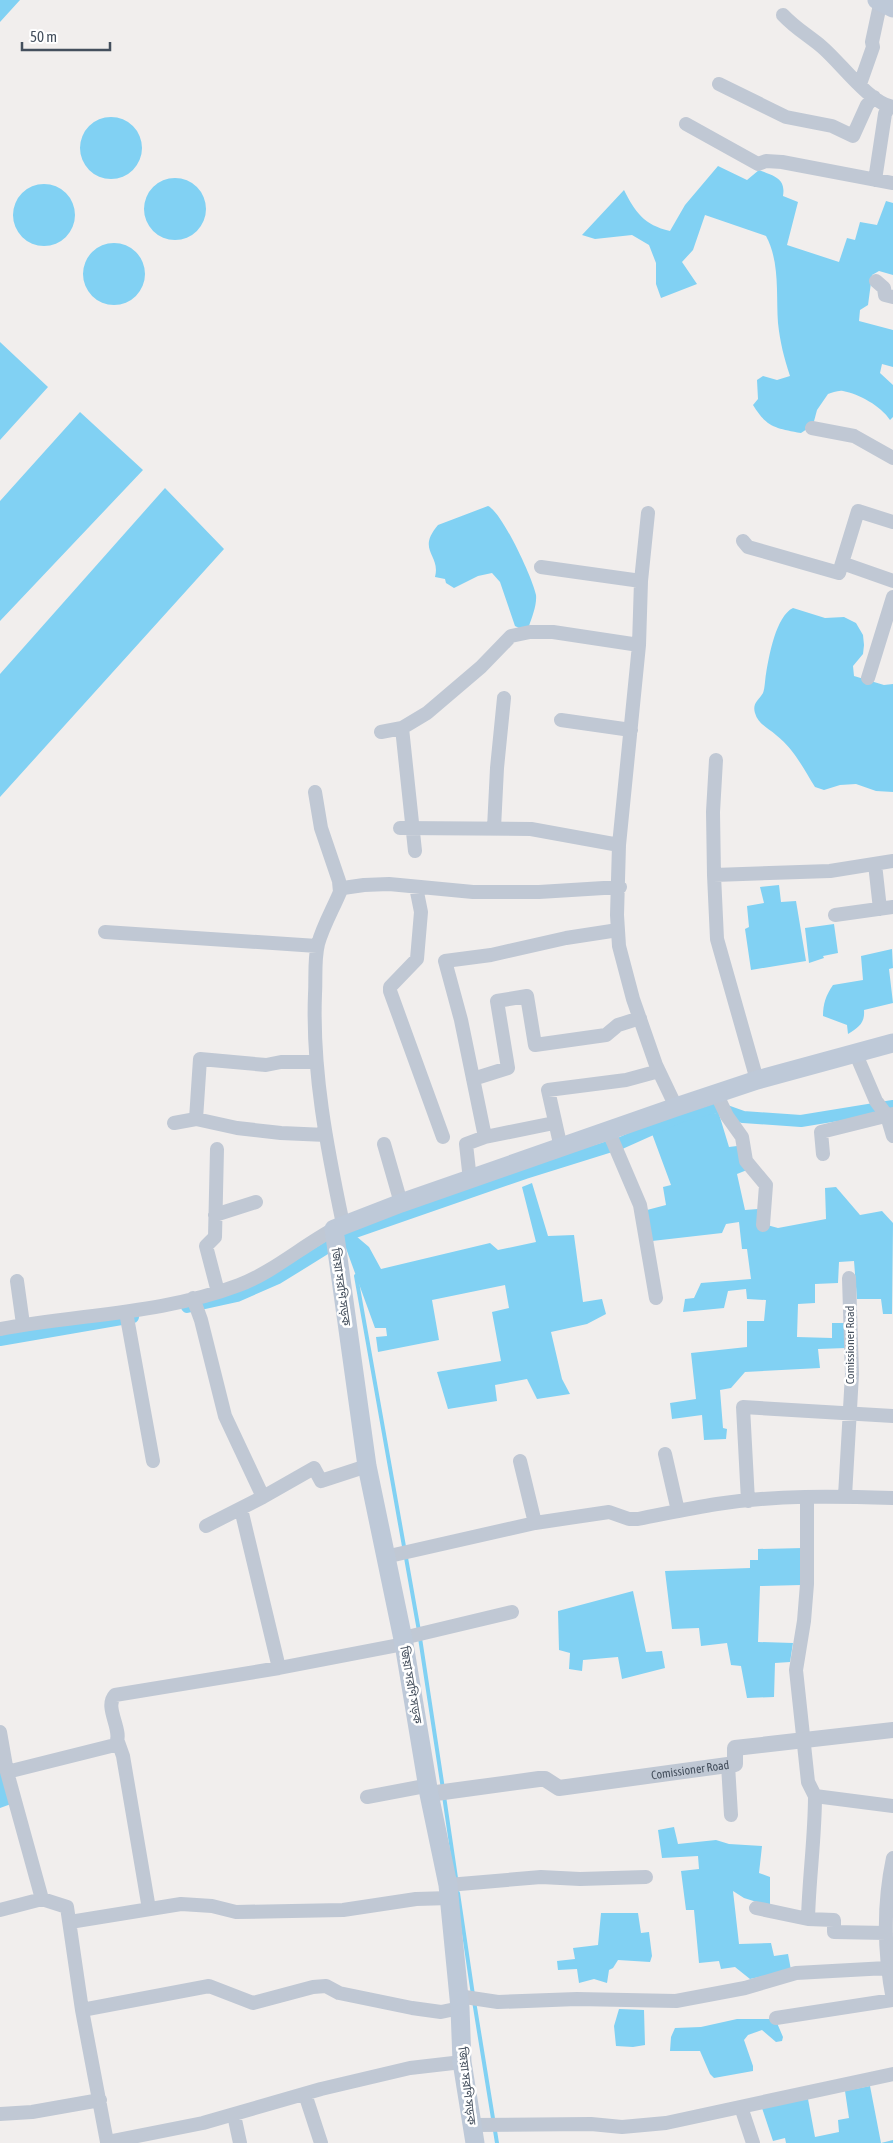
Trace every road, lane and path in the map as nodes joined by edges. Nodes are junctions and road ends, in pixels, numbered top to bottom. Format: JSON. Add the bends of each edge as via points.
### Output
{"nodes":[{"id":1,"x":883,"y":3,"type":"edge"},
{"id":2,"x":783,"y":15,"type":"dead end"},
{"id":3,"x":719,"y":84,"type":"dead end"},
{"id":4,"x":860,"y":84,"type":"junction"},
{"id":5,"x":874,"y":97,"type":"junction"},
{"id":6,"x":891,"y":106,"type":"edge"},
{"id":7,"x":686,"y":124,"type":"dead end"},
{"id":8,"x":888,"y":133,"type":"edge"},
{"id":9,"x":875,"y":180,"type":"junction"},
{"id":10,"x":893,"y":183,"type":"edge"},
{"id":11,"x":876,"y":281,"type":"dead end"},
{"id":12,"x":893,"y":297,"type":"edge"},
{"id":13,"x":812,"y":428,"type":"dead end"},
{"id":14,"x":893,"y":458,"type":"edge"},
{"id":15,"x":648,"y":513,"type":"dead end"},
{"id":16,"x":893,"y":522,"type":"edge"},
{"id":17,"x":743,"y":541,"type":"dead end"},
{"id":18,"x":842,"y":563,"type":"junction"},
{"id":19,"x":541,"y":567,"type":"dead end"},
{"id":20,"x":641,"y":581,"type":"junction"},
{"id":21,"x":893,"y":581,"type":"edge"},
{"id":22,"x":893,"y":597,"type":"edge"},
{"id":23,"x":639,"y":646,"type":"junction"},
{"id":24,"x":868,"y":678,"type":"dead end"},
{"id":25,"x":504,"y":698,"type":"dead end"},
{"id":26,"x":561,"y":720,"type":"dead end"},
{"id":27,"x":402,"y":728,"type":"junction"},
{"id":28,"x":631,"y":730,"type":"junction"},
{"id":29,"x":381,"y":732,"type":"dead end"},
{"id":30,"x":716,"y":760,"type":"dead end"},
{"id":31,"x":315,"y":792,"type":"dead end"},
{"id":32,"x":406,"y":828,"type":"junction"},
{"id":33,"x":494,"y":828,"type":"junction"},
{"id":34,"x":619,"y":845,"type":"junction"},
{"id":35,"x":415,"y":851,"type":"dead end"},
{"id":36,"x":893,"y":861,"type":"edge"},
{"id":37,"x":875,"y":864,"type":"junction"},
{"id":38,"x":714,"y":875,"type":"junction"},
{"id":39,"x":416,"y":887,"type":"junction"},
{"id":40,"x":620,"y":887,"type":"junction"},
{"id":41,"x":340,"y":892,"type":"junction"},
{"id":42,"x":887,"y":908,"type":"edge"},
{"id":43,"x":836,"y":915,"type":"dead end"},
{"id":44,"x":618,"y":930,"type":"junction"},
{"id":45,"x":105,"y":932,"type":"dead end"},
{"id":46,"x":317,"y":946,"type":"junction"},
{"id":47,"x":640,"y":1018,"type":"junction"},
{"id":48,"x":893,"y":1043,"type":"edge"},
{"id":49,"x":855,"y":1052,"type":"junction"},
{"id":50,"x":316,"y":1062,"type":"junction"},
{"id":51,"x":659,"y":1071,"type":"junction"},
{"id":52,"x":473,"y":1079,"type":"junction"},
{"id":53,"x":757,"y":1080,"type":"junction"},
{"id":54,"x":718,"y":1097,"type":"junction"},
{"id":55,"x":676,"y":1106,"type":"junction"},
{"id":56,"x":889,"y":1115,"type":"edge"},
{"id":57,"x":196,"y":1119,"type":"junction"},
{"id":58,"x":174,"y":1123,"type":"dead end"},
{"id":59,"x":554,"y":1123,"type":"junction"},
{"id":60,"x":609,"y":1133,"type":"junction"},
{"id":61,"x":326,"y":1135,"type":"junction"},
{"id":62,"x":893,"y":1136,"type":"edge"},
{"id":63,"x":443,"y":1137,"type":"dead end"},
{"id":64,"x":485,"y":1137,"type":"junction"},
{"id":65,"x":384,"y":1144,"type":"dead end"},
{"id":66,"x":561,"y":1148,"type":"junction"},
{"id":67,"x":217,"y":1149,"type":"dead end"},
{"id":68,"x":823,"y":1154,"type":"dead end"},
{"id":69,"x":470,"y":1180,"type":"junction"},
{"id":70,"x":256,"y":1202,"type":"dead end"},
{"id":71,"x":401,"y":1203,"type":"junction"},
{"id":72,"x":215,"y":1215,"type":"junction"},
{"id":73,"x":763,"y":1225,"type":"dead end"},
{"id":74,"x":337,"y":1229,"type":"junction"},
{"id":75,"x":849,"y":1278,"type":"dead end"},
{"id":76,"x":17,"y":1281,"type":"dead end"},
{"id":77,"x":218,"y":1292,"type":"junction"},
{"id":78,"x":656,"y":1298,"type":"dead end"},
{"id":79,"x":193,"y":1299,"type":"junction"},
{"id":80,"x":126,"y":1312,"type":"junction"},
{"id":81,"x":23,"y":1324,"type":"junction"},
{"id":82,"x":0,"y":1329,"type":"edge"},
{"id":83,"x":848,"y":1412,"type":"junction"},
{"id":84,"x":893,"y":1416,"type":"edge"},
{"id":85,"x":665,"y":1454,"type":"dead end"},
{"id":86,"x":520,"y":1460,"type":"dead end"},
{"id":87,"x":153,"y":1461,"type":"dead end"},
{"id":88,"x":367,"y":1466,"type":"junction"},
{"id":89,"x":845,"y":1496,"type":"junction"},
{"id":90,"x":264,"y":1497,"type":"junction"},
{"id":91,"x":806,"y":1497,"type":"junction"},
{"id":92,"x":893,"y":1498,"type":"edge"},
{"id":93,"x":748,"y":1501,"type":"junction"},
{"id":94,"x":241,"y":1508,"type":"junction"},
{"id":95,"x":678,"y":1512,"type":"junction"},
{"id":96,"x":535,"y":1523,"type":"junction"},
{"id":97,"x":206,"y":1526,"type":"dead end"},
{"id":98,"x":385,"y":1557,"type":"junction"},
{"id":99,"x":512,"y":1612,"type":"dead end"},
{"id":100,"x":403,"y":1641,"type":"junction"},
{"id":101,"x":279,"y":1668,"type":"junction"},
{"id":102,"x":893,"y":1730,"type":"edge"},
{"id":103,"x":0,"y":1732,"type":"edge"},
{"id":104,"x":805,"y":1739,"type":"junction"},
{"id":105,"x":118,"y":1742,"type":"junction"},
{"id":106,"x":728,"y":1765,"type":"junction"},
{"id":107,"x":7,"y":1772,"type":"junction"},
{"id":108,"x":429,"y":1792,"type":"junction"},
{"id":109,"x":815,"y":1796,"type":"junction"},
{"id":110,"x":367,"y":1797,"type":"dead end"},
{"id":111,"x":893,"y":1806,"type":"edge"},
{"id":112,"x":731,"y":1815,"type":"dead end"},
{"id":113,"x":893,"y":1858,"type":"edge"},
{"id":114,"x":646,"y":1877,"type":"dead end"},
{"id":115,"x":449,"y":1891,"type":"junction"},
{"id":116,"x":42,"y":1899,"type":"junction"},
{"id":117,"x":756,"y":1908,"type":"dead end"},
{"id":118,"x":149,"y":1909,"type":"junction"},
{"id":119,"x":0,"y":1910,"type":"edge"},
{"id":120,"x":808,"y":1919,"type":"junction"},
{"id":121,"x":70,"y":1922,"type":"junction"},
{"id":122,"x":888,"y":1940,"type":"edge"},
{"id":123,"x":887,"y":1968,"type":"junction"},
{"id":124,"x":893,"y":2000,"type":"edge"},
{"id":125,"x":459,"y":2002,"type":"junction"},
{"id":126,"x":82,"y":2010,"type":"junction"},
{"id":127,"x":776,"y":2018,"type":"dead end"},
{"id":128,"x":462,"y":2062,"type":"junction"},
{"id":129,"x":893,"y":2074,"type":"edge"},
{"id":130,"x":305,"y":2094,"type":"junction"},
{"id":131,"x":100,"y":2100,"type":"junction"},
{"id":132,"x":740,"y":2107,"type":"junction"},
{"id":133,"x":0,"y":2114,"type":"edge"},
{"id":134,"x":234,"y":2115,"type":"junction"},
{"id":135,"x":473,"y":2134,"type":"edge"},
{"id":136,"x":107,"y":2142,"type":"edge"},
{"id":137,"x":240,"y":2143,"type":"edge"},
{"id":138,"x":321,"y":2143,"type":"edge"},
{"id":139,"x":753,"y":2143,"type":"edge"}],
"edges":[{"from":1,"to":4,"type":"street"},
{"from":2,"to":4,"type":"street"},
{"from":3,"to":5,"type":"street","via":[[786,117],[832,126],[853,136],[867,104]]},
{"from":4,"to":5,"type":"street"},
{"from":5,"to":6,"type":"street"},
{"from":6,"to":8,"type":"street","via":[[885,114]]},
{"from":7,"to":9,"type":"street","via":[[758,164],[782,162]]},
{"from":8,"to":9,"type":"street"},
{"from":9,"to":10,"type":"street"},
{"from":11,"to":12,"type":"street","via":[[884,288],[885,294]]},
{"from":13,"to":14,"type":"street","via":[[854,436]]},
{"from":15,"to":20,"type":"street"},
{"from":16,"to":18,"type":"street","via":[[858,511]]},
{"from":17,"to":18,"type":"street","via":[[748,547],[839,573]]},
{"from":18,"to":21,"type":"street"},
{"from":19,"to":20,"type":"street"},
{"from":20,"to":23,"type":"street"},
{"from":22,"to":24,"type":"street"},
{"from":23,"to":27,"type":"street","via":[[553,632],[511,636],[443,700]]},
{"from":23,"to":28,"type":"street"},
{"from":25,"to":33,"type":"street"},
{"from":26,"to":28,"type":"street"},
{"from":27,"to":29,"type":"street"},
{"from":27,"to":32,"type":"street"},
{"from":28,"to":34,"type":"street"},
{"from":30,"to":38,"type":"street"},
{"from":31,"to":41,"type":"street","via":[[321,828]]},
{"from":32,"to":33,"type":"street"},
{"from":32,"to":35,"type":"street"},
{"from":33,"to":34,"type":"street","via":[[531,829]]},
{"from":34,"to":40,"type":"street"},
{"from":36,"to":37,"type":"street"},
{"from":37,"to":38,"type":"street","via":[[830,872]]},
{"from":37,"to":42,"type":"street"},
{"from":38,"to":53,"type":"street","via":[[717,939]]},
{"from":39,"to":40,"type":"street","via":[[473,892]]},
{"from":39,"to":41,"type":"street","via":[[364,884],[343,888]]},
{"from":39,"to":63,"type":"street","via":[[421,912],[417,959],[390,987],[390,991]]},
{"from":40,"to":44,"type":"street"},
{"from":41,"to":46,"type":"street"},
{"from":42,"to":43,"type":"street"},
{"from":44,"to":47,"type":"street","via":[[626,977]]},
{"from":44,"to":52,"type":"street","via":[[445,961]]},
{"from":45,"to":46,"type":"street"},
{"from":46,"to":50,"type":"street"},
{"from":47,"to":51,"type":"street"},
{"from":47,"to":52,"type":"street","via":[[618,1025],[606,1035],[535,1045],[527,996],[498,1001],[508,1068]]},
{"from":48,"to":49,"type":"main road"},
{"from":49,"to":53,"type":"main road"},
{"from":49,"to":56,"type":"street","via":[[876,1101]]},
{"from":50,"to":57,"type":"street","via":[[266,1065],[200,1059]]},
{"from":50,"to":61,"type":"street"},
{"from":51,"to":55,"type":"street"},
{"from":51,"to":59,"type":"street","via":[[626,1080],[548,1090]]},
{"from":52,"to":64,"type":"street"},
{"from":53,"to":54,"type":"main road"},
{"from":54,"to":55,"type":"main road"},
{"from":54,"to":73,"type":"street","via":[[742,1137],[746,1161],[766,1184]]},
{"from":55,"to":60,"type":"main road"},
{"from":56,"to":62,"type":"street"},
{"from":56,"to":68,"type":"street","via":[[821,1132]]},
{"from":57,"to":58,"type":"street"},
{"from":57,"to":61,"type":"street","via":[[281,1133]]},
{"from":59,"to":64,"type":"street"},
{"from":59,"to":66,"type":"street"},
{"from":60,"to":66,"type":"main road"},
{"from":60,"to":78,"type":"street","via":[[640,1205]]},
{"from":61,"to":74,"type":"street"},
{"from":64,"to":69,"type":"street","via":[[466,1144]]},
{"from":65,"to":71,"type":"street"},
{"from":66,"to":69,"type":"main road"},
{"from":67,"to":72,"type":"street"},
{"from":69,"to":71,"type":"main road"},
{"from":70,"to":72,"type":"street"},
{"from":71,"to":74,"type":"main road"},
{"from":72,"to":77,"type":"street","via":[[214,1238],[206,1246]]},
{"from":74,"to":77,"type":"street","via":[[306,1244],[261,1276]]},
{"from":74,"to":88,"type":"main road","name":"জিয়া সরণি সড়ক"},
{"from":75,"to":83,"type":"street","name":"Comissioner Road","via":[[852,1374]]},
{"from":76,"to":81,"type":"street"},
{"from":77,"to":79,"type":"street"},
{"from":79,"to":80,"type":"street"},
{"from":79,"to":90,"type":"street","via":[[225,1416]]},
{"from":80,"to":81,"type":"street"},
{"from":80,"to":87,"type":"street"},
{"from":81,"to":82,"type":"street"},
{"from":83,"to":84,"type":"street"},
{"from":83,"to":89,"type":"street","name":"Comissioner Road"},
{"from":83,"to":93,"type":"street","via":[[743,1407]]},
{"from":85,"to":95,"type":"street"},
{"from":86,"to":96,"type":"street"},
{"from":88,"to":90,"type":"street","via":[[321,1481],[314,1468]]},
{"from":88,"to":98,"type":"main road","name":"জিয়া সরণি সড়ক"},
{"from":89,"to":91,"type":"street"},
{"from":89,"to":92,"type":"street"},
{"from":90,"to":94,"type":"street"},
{"from":91,"to":93,"type":"street"},
{"from":91,"to":104,"type":"street","via":[[806,1602],[796,1670]]},
{"from":93,"to":95,"type":"street"},
{"from":94,"to":97,"type":"street"},
{"from":94,"to":101,"type":"street"},
{"from":95,"to":96,"type":"street","via":[[638,1520],[609,1512]]},
{"from":96,"to":98,"type":"street"},
{"from":98,"to":100,"type":"main road","name":"জিয়া সরণি সড়ক"},
{"from":99,"to":100,"type":"street"},
{"from":100,"to":101,"type":"street"},
{"from":100,"to":108,"type":"main road","name":"জিয়া সরণি সড়ক"},
{"from":101,"to":105,"type":"street","via":[[114,1695],[112,1703]]},
{"from":102,"to":104,"type":"street","name":"Comissioner Road"},
{"from":103,"to":107,"type":"street"},
{"from":104,"to":106,"type":"street","name":"Comissioner Road","via":[[735,1748],[735,1764]]},
{"from":104,"to":109,"type":"street","via":[[808,1782]]},
{"from":105,"to":107,"type":"street"},
{"from":105,"to":118,"type":"street"},
{"from":106,"to":108,"type":"street","name":"Comissioner Road","via":[[562,1788],[539,1779]]},
{"from":106,"to":112,"type":"street"},
{"from":107,"to":116,"type":"street"},
{"from":108,"to":110,"type":"street","via":[[425,1786]]},
{"from":108,"to":115,"type":"main road","name":"জিয়া সরণি সড়ক"},
{"from":109,"to":111,"type":"street"},
{"from":109,"to":120,"type":"street"},
{"from":113,"to":122,"type":"street","via":[[888,1882]]},
{"from":114,"to":115,"type":"street","via":[[541,1877]]},
{"from":115,"to":118,"type":"street","via":[[343,1910],[236,1912],[181,1904]]},
{"from":115,"to":125,"type":"main road","name":"জিয়া সরণি সড়ক"},
{"from":116,"to":119,"type":"street"},
{"from":116,"to":121,"type":"street","via":[[67,1907]]},
{"from":117,"to":120,"type":"street"},
{"from":118,"to":121,"type":"street"},
{"from":120,"to":122,"type":"street","via":[[834,1920],[834,1932]]},
{"from":121,"to":126,"type":"street"},
{"from":122,"to":123,"type":"street"},
{"from":123,"to":124,"type":"street"},
{"from":123,"to":125,"type":"street","via":[[796,1973],[745,1988],[676,2001]]},
{"from":124,"to":127,"type":"street"},
{"from":125,"to":126,"type":"street","via":[[441,2012],[339,1993],[326,1986],[253,2003],[209,1986]]},
{"from":125,"to":128,"type":"main road","name":"জিয়া সরণি সড়ক"},
{"from":126,"to":131,"type":"street"},
{"from":128,"to":130,"type":"street","via":[[410,2068]]},
{"from":128,"to":135,"type":"main road","name":"জিয়া সরণি সড়ক"},
{"from":129,"to":132,"type":"street"},
{"from":130,"to":134,"type":"street"},
{"from":130,"to":138,"type":"street"},
{"from":131,"to":133,"type":"street"},
{"from":131,"to":136,"type":"street"},
{"from":132,"to":135,"type":"street","via":[[666,2123],[622,2127],[591,2124]]},
{"from":132,"to":139,"type":"street"},
{"from":134,"to":136,"type":"street"},
{"from":134,"to":137,"type":"street"}]}
